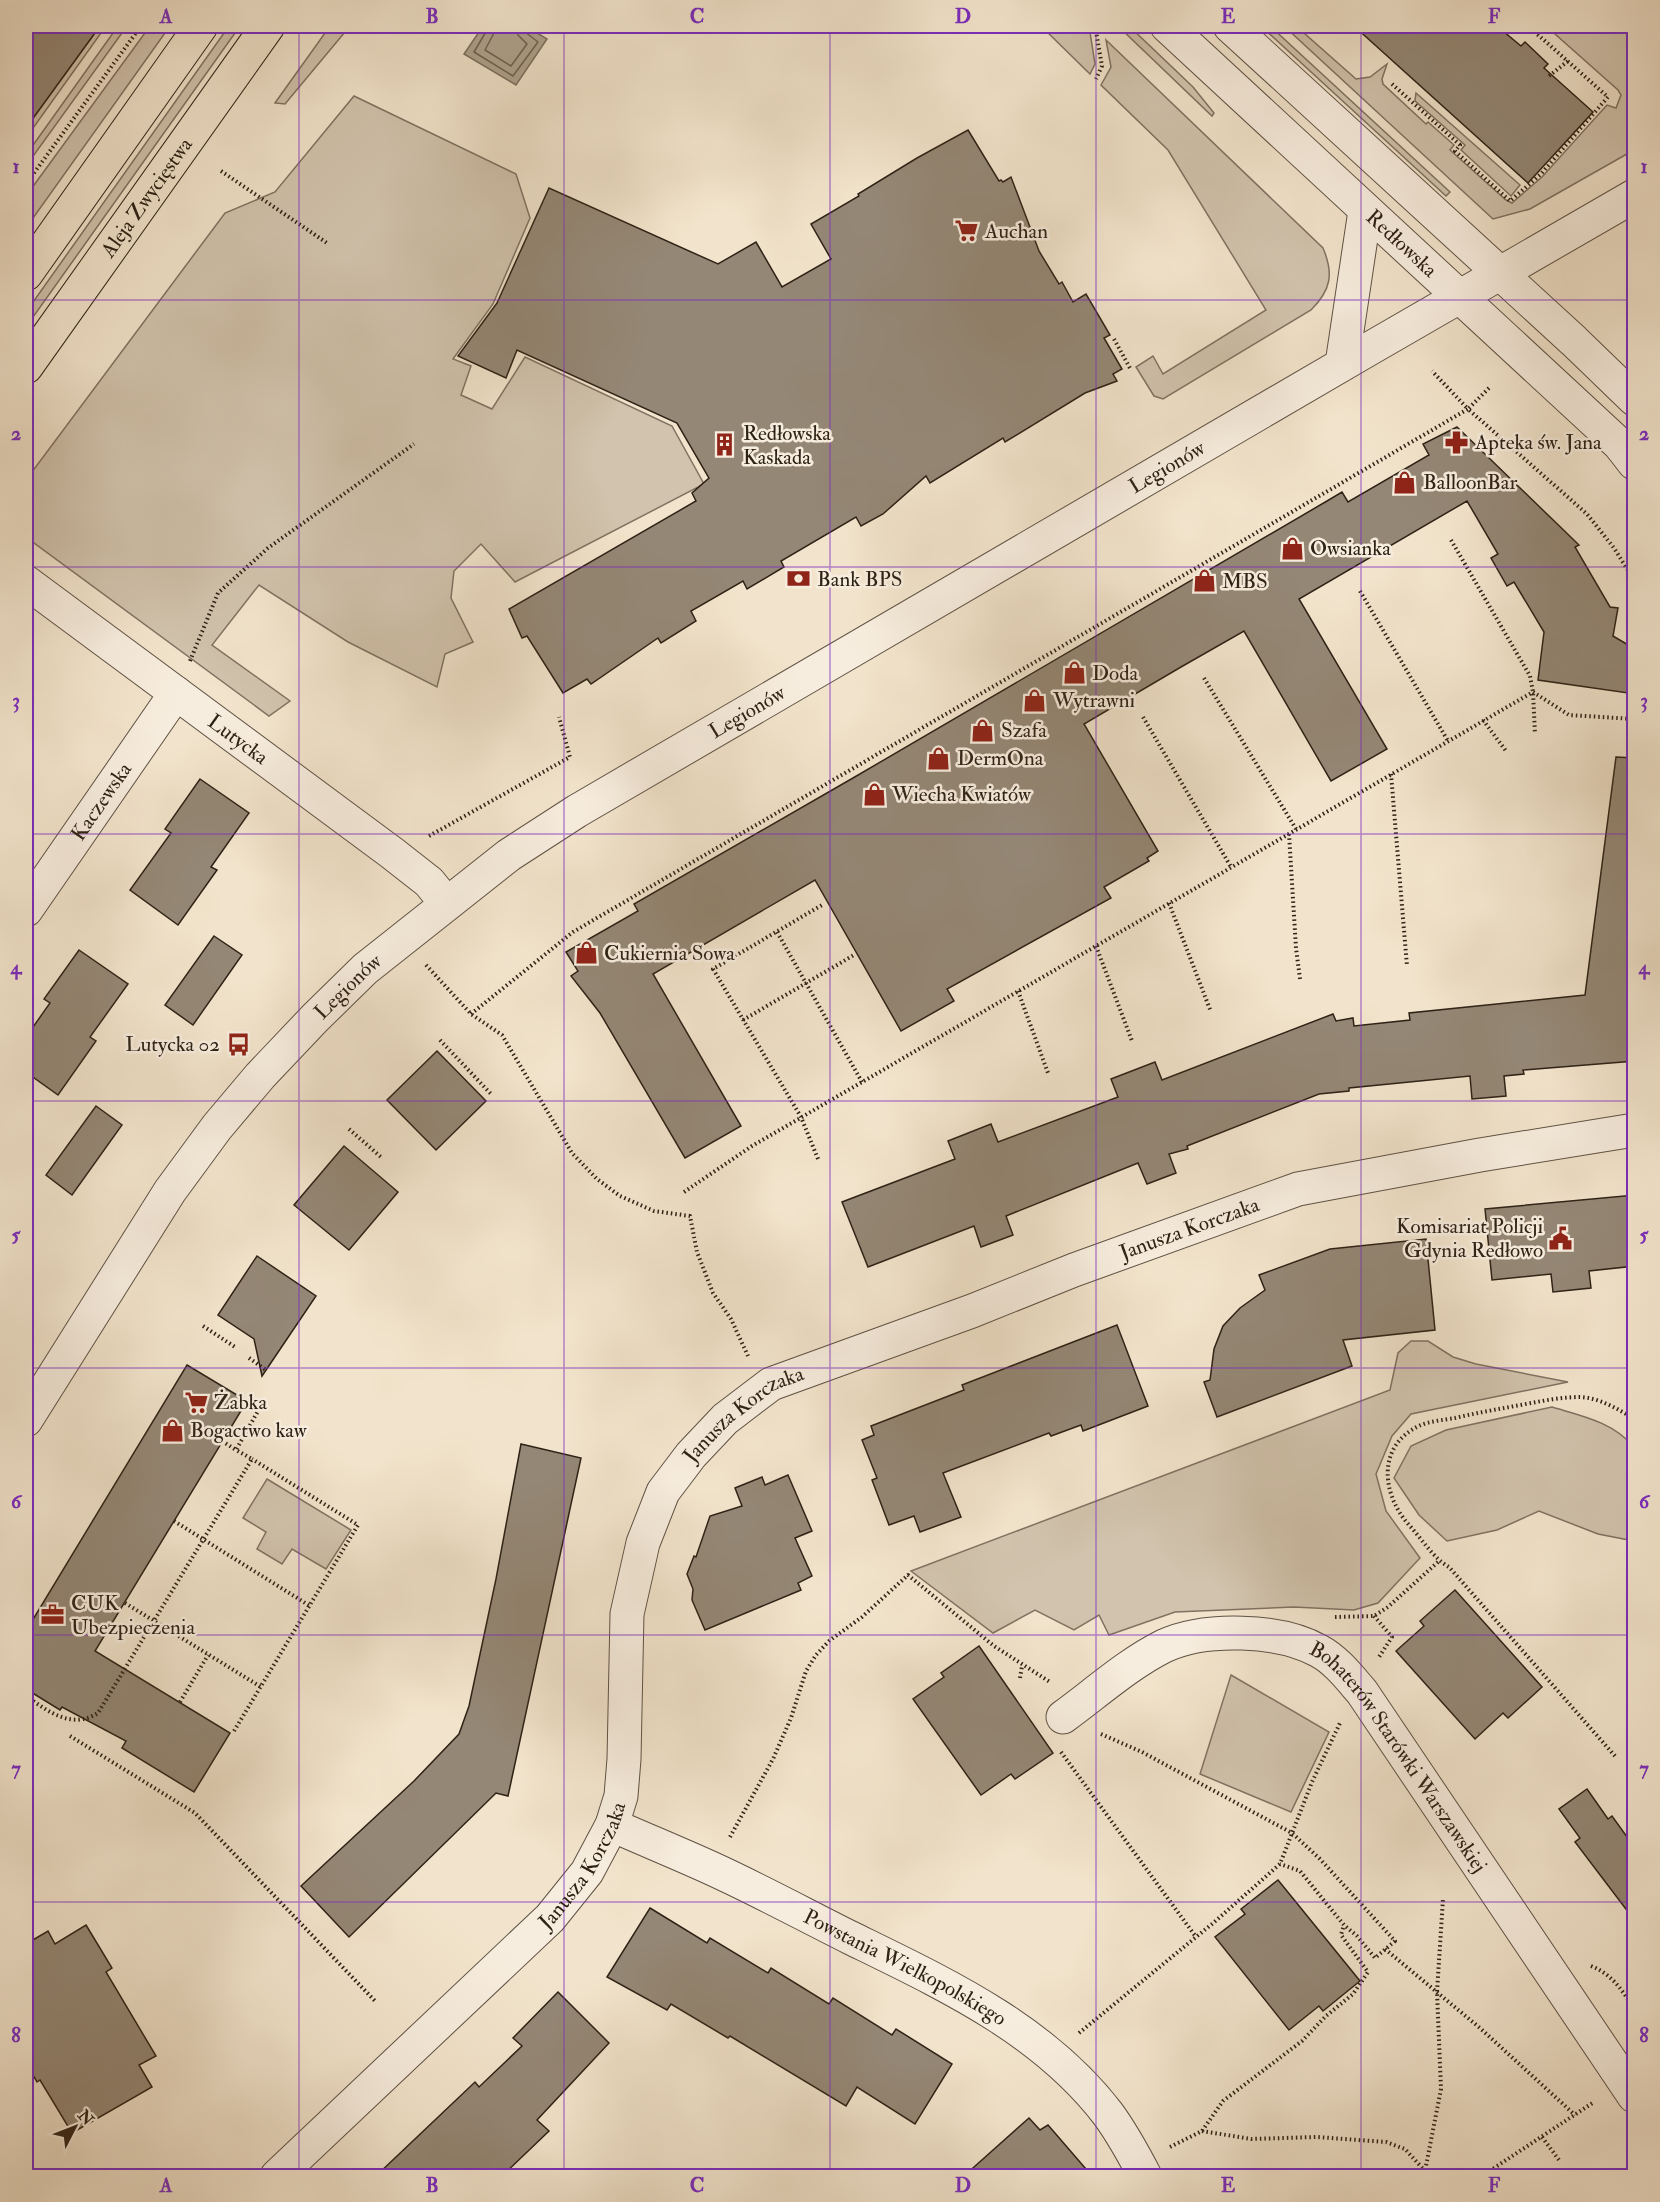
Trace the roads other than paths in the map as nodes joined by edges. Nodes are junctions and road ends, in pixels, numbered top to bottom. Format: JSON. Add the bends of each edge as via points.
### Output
{"nodes":[{"id":1,"x":201,"y":26,"type":"edge"},
{"id":2,"x":268,"y":26,"type":"edge"},
{"id":3,"x":1167,"y":26,"type":"edge"},
{"id":4,"x":1230,"y":26,"type":"edge"},
{"id":5,"x":1635,"y":196,"type":"edge"},
{"id":6,"x":1365,"y":210,"type":"junction"},
{"id":7,"x":1500,"y":273,"type":"junction"},
{"id":8,"x":26,"y":274,"type":"edge"},
{"id":9,"x":1458,"y":297,"type":"junction"},
{"id":10,"x":1342,"y":364,"type":"junction"},
{"id":11,"x":26,"y":368,"type":"edge"},
{"id":12,"x":1635,"y":399,"type":"edge"},
{"id":13,"x":1635,"y":463,"type":"edge"},
{"id":14,"x":26,"y":582,"type":"edge"},
{"id":15,"x":176,"y":693,"type":"junction"},
{"id":16,"x":446,"y":903,"type":"junction"},
{"id":17,"x":26,"y":910,"type":"edge"},
{"id":18,"x":1635,"y":1130,"type":"edge"},
{"id":19,"x":26,"y":1420,"type":"edge"},
{"id":20,"x":1063,"y":1717,"type":"road end"},
{"id":21,"x":612,"y":1825,"type":"junction"},
{"id":22,"x":1630,"y":2089,"type":"edge"},
{"id":23,"x":1142,"y":2170,"type":"edge"},
{"id":24,"x":283,"y":2175,"type":"edge"}],
"edges":[{"from":1,"to":8,"type":"main road"},
{"from":2,"to":11,"type":"main road","name":"Aleja Zwycięstwa"},
{"from":3,"to":6,"type":"street","name":"Redłowska"},
{"from":4,"to":7,"type":"street","name":"Redłowska"},
{"from":5,"to":7,"type":"street","name":"Legionów"},
{"from":6,"to":9,"type":"street","name":"Redłowska"},
{"from":6,"to":10,"type":"street"},
{"from":7,"to":9,"type":"street","name":"Legionów"},
{"from":7,"to":12,"type":"street","name":"Redłowska"},
{"from":9,"to":10,"type":"street","name":"Legionów"},
{"from":9,"to":13,"type":"street","name":"Redłowska"},
{"from":10,"to":16,"type":"street","name":"Legionów","via":[[577,811],[509,855]]},
{"from":14,"to":15,"type":"street","name":"Lutycka"},
{"from":15,"to":16,"type":"street","name":"Lutycka","via":[[429,882]]},
{"from":15,"to":17,"type":"street","name":"Kaczewska"},
{"from":16,"to":19,"type":"street","name":"Legionów","via":[[365,969],[260,1076],[217,1127],[170,1191]]},
{"from":18,"to":21,"type":"street","name":"Janusza Korczaka","via":[[1298,1189],[771,1384],[725,1419],[691,1455],[663,1492],[643,1543],[627,1614],[624,1760],[621,1796]]},
{"from":20,"to":22,"type":"street","name":"Bohaterów Starówki Warszawskiej","via":[[1142,1658],[1190,1636],[1261,1635],[1303,1643],[1321,1651],[1362,1692]]},
{"from":21,"to":23,"type":"street","name":"Powstania Wielkopolskiego","via":[[723,1874],[988,2008],[1053,2056],[1079,2081],[1108,2114]]},
{"from":21,"to":24,"type":"street","name":"Janusza Korczaka","via":[[587,1872],[550,1918]]}]}
